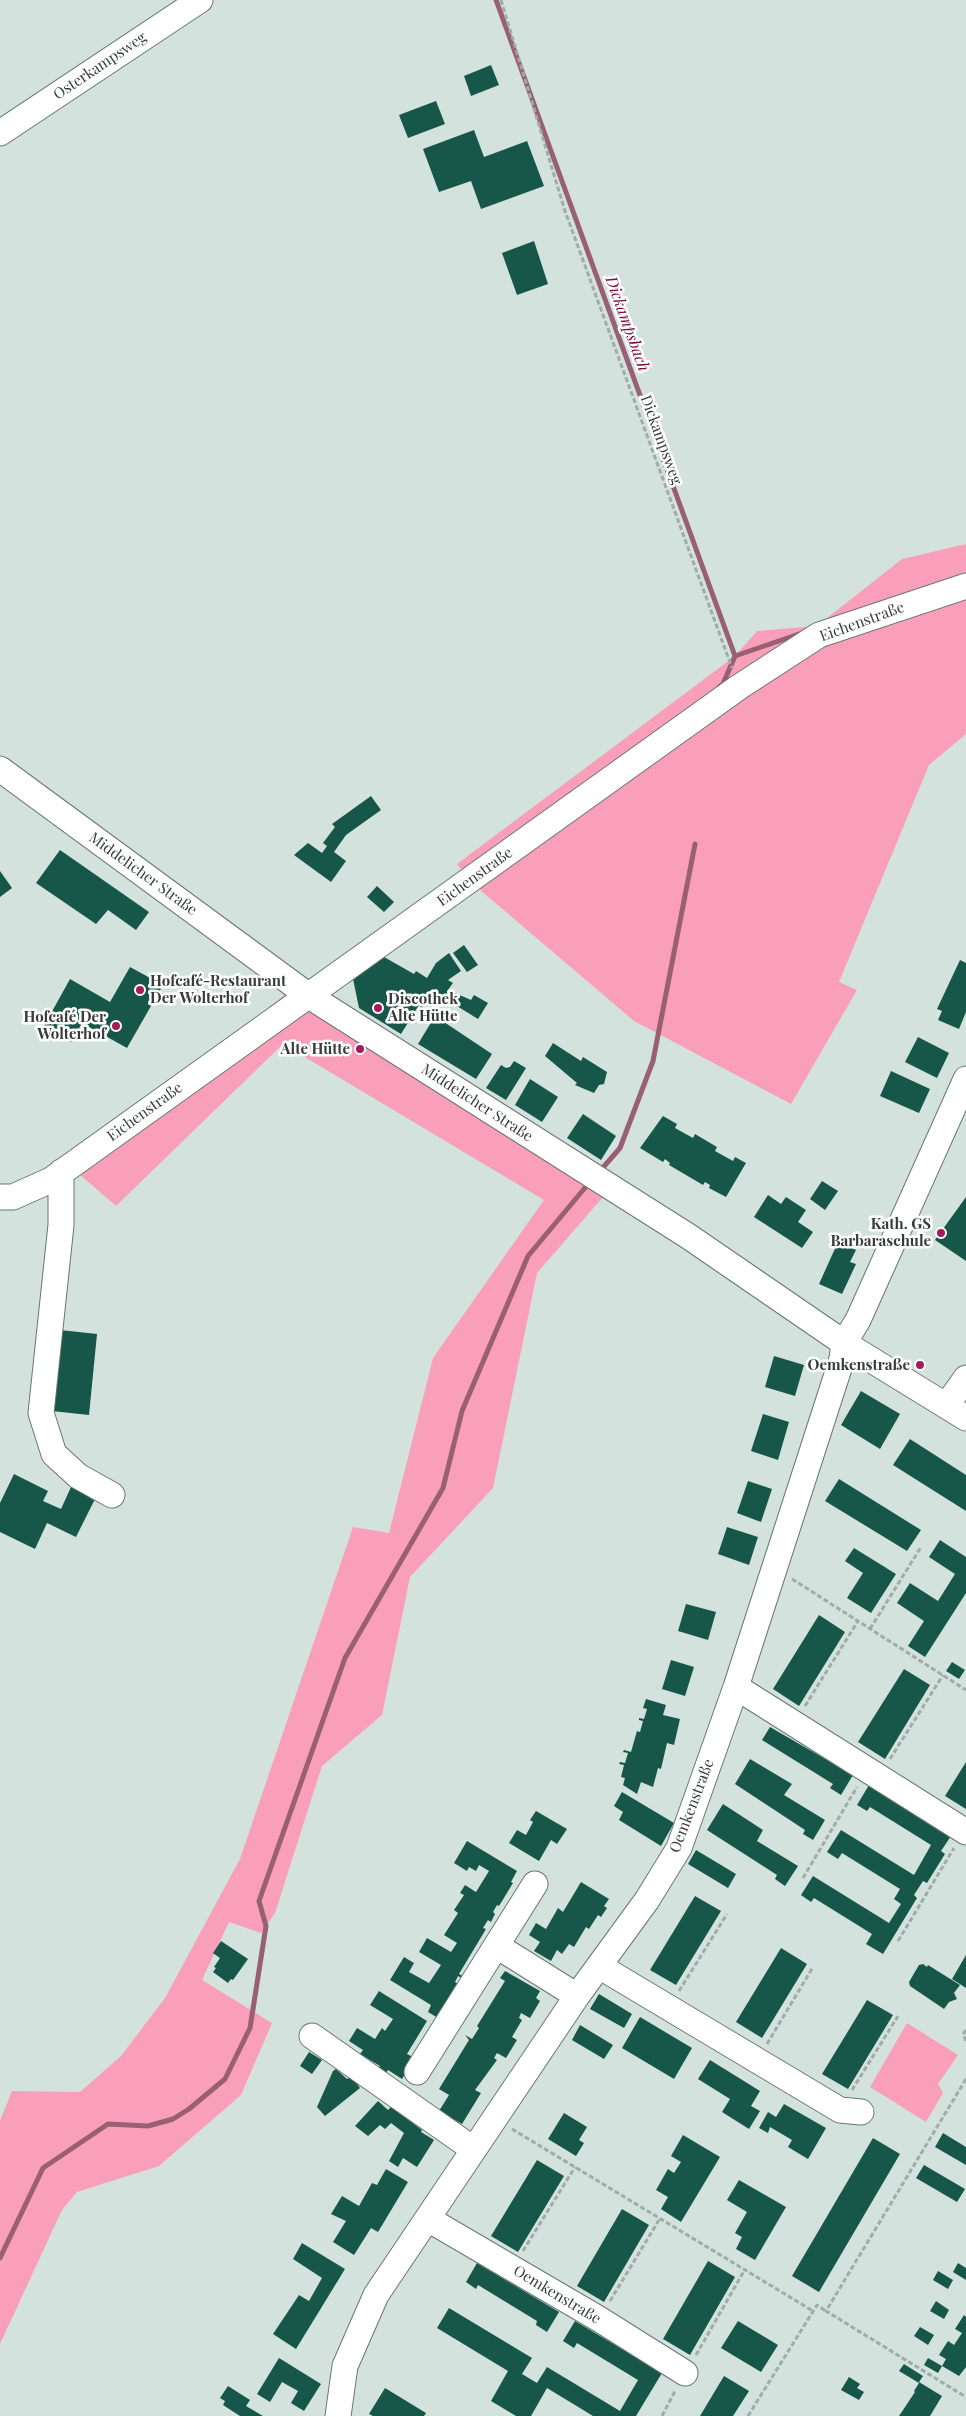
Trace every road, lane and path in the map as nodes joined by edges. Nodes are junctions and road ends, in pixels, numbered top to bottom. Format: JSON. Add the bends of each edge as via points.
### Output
{"nodes":[{"id":1,"x":200,"y":0,"type":"edge"},
{"id":2,"x":501,"y":0,"type":"edge"},
{"id":3,"x":0,"y":133,"type":"edge"},
{"id":4,"x":966,"y":586,"type":"edge"},
{"id":5,"x":739,"y":687,"type":"junction"},
{"id":6,"x":0,"y":769,"type":"edge"},
{"id":7,"x":309,"y":996,"type":"junction"},
{"id":8,"x":966,"y":1079,"type":"edge"},
{"id":9,"x":61,"y":1172,"type":"junction"},
{"id":10,"x":0,"y":1197,"type":"edge"},
{"id":11,"x":844,"y":1342,"type":"junction"},
{"id":12,"x":966,"y":1378,"type":"edge"},
{"id":13,"x":956,"y":1412,"type":"edge"},
{"id":14,"x":112,"y":1495,"type":"dead end"},
{"id":15,"x":921,"y":1547,"type":"dead end"},
{"id":16,"x":774,"y":1567,"type":"junction"},
{"id":17,"x":858,"y":1621,"type":"junction"},
{"id":18,"x":870,"y":1629,"type":"junction"},
{"id":19,"x":943,"y":1675,"type":"junction"},
{"id":20,"x":736,"y":1687,"type":"junction"},
{"id":21,"x":966,"y":1690,"type":"edge"},
{"id":22,"x":793,"y":1725,"type":"junction"},
{"id":23,"x":874,"y":1773,"type":"junction"},
{"id":24,"x":965,"y":1831,"type":"edge"},
{"id":25,"x":803,"y":1878,"type":"dead end"},
{"id":26,"x":535,"y":1884,"type":"dead end"},
{"id":27,"x":727,"y":1914,"type":"dead end"},
{"id":28,"x":898,"y":1941,"type":"dead end"},
{"id":29,"x":496,"y":1946,"type":"junction"},
{"id":30,"x":599,"y":1966,"type":"junction"},
{"id":31,"x":813,"y":1967,"type":"dead end"},
{"id":32,"x":578,"y":1996,"type":"junction"},
{"id":33,"x":670,"y":2007,"type":"junction"},
{"id":34,"x":898,"y":2016,"type":"dead end"},
{"id":35,"x":966,"y":2030,"type":"edge"},
{"id":36,"x":312,"y":2036,"type":"dead end"},
{"id":37,"x":966,"y":2041,"type":"edge"},
{"id":38,"x":758,"y":2059,"type":"junction"},
{"id":39,"x":417,"y":2072,"type":"dead end"},
{"id":40,"x":966,"y":2079,"type":"edge"},
{"id":41,"x":851,"y":2111,"type":"joint"},
{"id":42,"x":494,"y":2119,"type":"junction"},
{"id":43,"x":473,"y":2149,"type":"junction"},
{"id":44,"x":575,"y":2167,"type":"junction"},
{"id":45,"x":428,"y":2219,"type":"junction"},
{"id":46,"x":660,"y":2220,"type":"junction"},
{"id":47,"x":513,"y":2268,"type":"junction"},
{"id":48,"x":744,"y":2271,"type":"junction"},
{"id":49,"x":813,"y":2311,"type":"junction"},
{"id":50,"x":826,"y":2311,"type":"junction"},
{"id":51,"x":599,"y":2319,"type":"junction"},
{"id":52,"x":685,"y":2373,"type":"junction"},
{"id":53,"x":966,"y":2397,"type":"edge"},
{"id":54,"x":338,"y":2416,"type":"edge"},
{"id":55,"x":662,"y":2416,"type":"edge"},
{"id":56,"x":748,"y":2416,"type":"edge"}],
"edges":[{"from":1,"to":3,"type":"street","name":"Osterkampsweg"},
{"from":2,"to":5,"type":"path","name":"Dickampsweg","via":[[565,211]]},
{"from":4,"to":5,"type":"street","name":"Eichenstraße","via":[[819,635]]},
{"from":5,"to":7,"type":"street","name":"Eichenstraße"},
{"from":6,"to":7,"type":"street","name":"Middelicher Straße"},
{"from":7,"to":9,"type":"street","name":"Eichenstraße"},
{"from":7,"to":11,"type":"street","name":"Middelicher Straße","via":[[688,1236]]},
{"from":8,"to":11,"type":"street","name":"Oemkenstraße","via":[[858,1320]]},
{"from":9,"to":10,"type":"street","name":"Eichenstraße","via":[[13,1197]]},
{"from":9,"to":14,"type":"street","via":[[61,1225],[41,1413],[54,1454],[78,1476]]},
{"from":11,"to":13,"type":"street","name":"Middelicher Straße"},
{"from":11,"to":16,"type":"street","name":"Oemkenstraße","via":[[842,1359]]},
{"from":12,"to":13,"type":"street"},
{"from":15,"to":18,"type":"path"},
{"from":16,"to":17,"type":"path"},
{"from":16,"to":20,"type":"street","name":"Oemkenstraße"},
{"from":17,"to":18,"type":"path"},
{"from":17,"to":22,"type":"path"},
{"from":18,"to":19,"type":"path"},
{"from":19,"to":21,"type":"path"},
{"from":19,"to":23,"type":"path"},
{"from":20,"to":22,"type":"street"},
{"from":20,"to":30,"type":"street","name":"Oemkenstraße","via":[[679,1848],[647,1900]]},
{"from":22,"to":23,"type":"street"},
{"from":23,"to":24,"type":"street"},
{"from":23,"to":25,"type":"path"},
{"from":24,"to":28,"type":"path"},
{"from":26,"to":29,"type":"street"},
{"from":27,"to":33,"type":"path"},
{"from":29,"to":32,"type":"street"},
{"from":29,"to":39,"type":"street"},
{"from":30,"to":32,"type":"street","name":"Oemkenstraße"},
{"from":30,"to":33,"type":"street"},
{"from":31,"to":38,"type":"path"},
{"from":32,"to":42,"type":"street","name":"Oemkenstraße"},
{"from":33,"to":38,"type":"street"},
{"from":34,"to":41,"type":"path"},
{"from":35,"to":37,"type":"path","via":[[963,2034]]},
{"from":36,"to":43,"type":"street"},
{"from":38,"to":41,"type":"street"},
{"from":40,"to":50,"type":"path"},
{"from":42,"to":43,"type":"street","name":"Oemkenstraße"},
{"from":42,"to":44,"type":"path"},
{"from":43,"to":45,"type":"street","name":"Oemkenstraße"},
{"from":44,"to":46,"type":"path"},
{"from":44,"to":47,"type":"path"},
{"from":45,"to":47,"type":"street","name":"Oemkenstraße"},
{"from":45,"to":54,"type":"street","name":"Oemkenstraße","via":[[376,2295],[345,2366]]},
{"from":46,"to":48,"type":"path"},
{"from":46,"to":51,"type":"path"},
{"from":47,"to":51,"type":"street","name":"Oemkenstraße"},
{"from":48,"to":49,"type":"path"},
{"from":48,"to":52,"type":"path"},
{"from":49,"to":50,"type":"path","via":[[817,2305]]},
{"from":49,"to":56,"type":"path"},
{"from":50,"to":53,"type":"path"},
{"from":51,"to":52,"type":"street","name":"Oemkenstraße"},
{"from":52,"to":55,"type":"path"}]}
